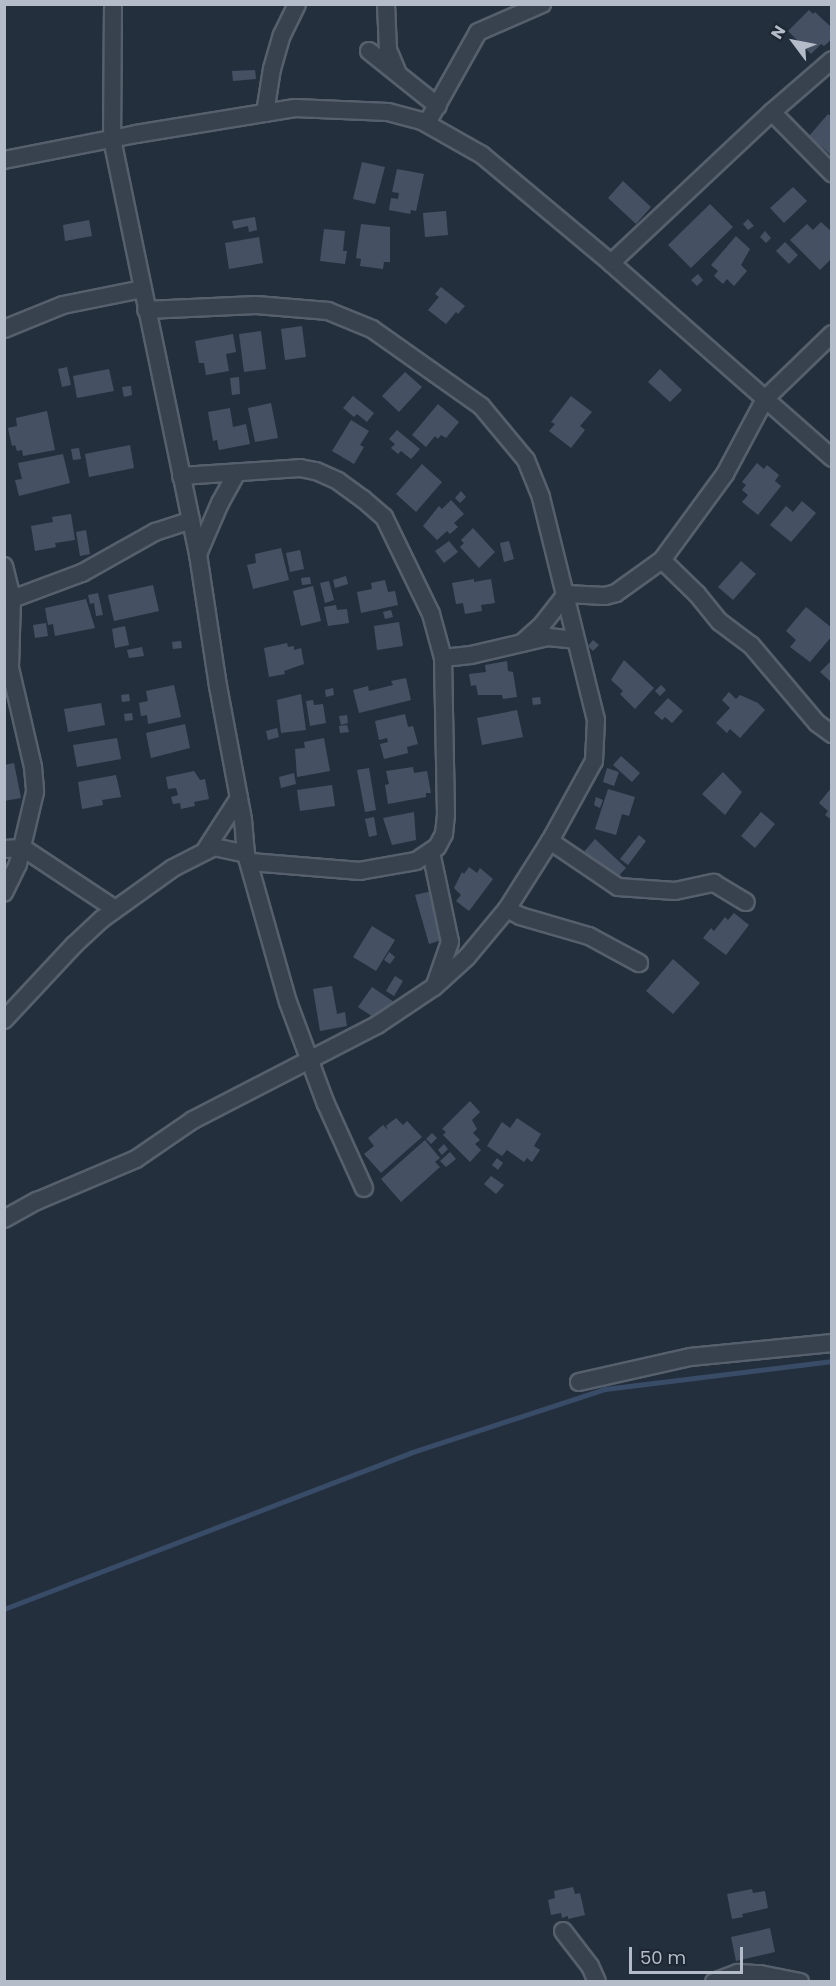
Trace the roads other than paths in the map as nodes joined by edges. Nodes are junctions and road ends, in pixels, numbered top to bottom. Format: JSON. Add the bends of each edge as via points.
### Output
{"nodes":[{"id":1,"x":112,"y":4,"type":"edge"},
{"id":2,"x":297,"y":4,"type":"edge"},
{"id":3,"x":386,"y":4,"type":"edge"},
{"id":4,"x":542,"y":4,"type":"edge"},
{"id":5,"x":369,"y":51,"type":"dead end"},
{"id":6,"x":831,"y":60,"type":"edge"},
{"id":7,"x":399,"y":75,"type":"junction"},
{"id":8,"x":438,"y":106,"type":"junction"},
{"id":9,"x":772,"y":112,"type":"junction"},
{"id":10,"x":265,"y":113,"type":"junction"},
{"id":11,"x":427,"y":123,"type":"junction"},
{"id":12,"x":112,"y":139,"type":"junction"},
{"id":13,"x":4,"y":160,"type":"edge"},
{"id":14,"x":831,"y":173,"type":"edge"},
{"id":15,"x":611,"y":263,"type":"junction"},
{"id":16,"x":142,"y":290,"type":"junction"},
{"id":17,"x":146,"y":310,"type":"junction"},
{"id":18,"x":4,"y":329,"type":"edge"},
{"id":19,"x":831,"y":334,"type":"edge"},
{"id":20,"x":765,"y":399,"type":"junction"},
{"id":21,"x":831,"y":458,"type":"edge"},
{"id":22,"x":237,"y":472,"type":"junction"},
{"id":23,"x":181,"y":476,"type":"junction"},
{"id":24,"x":191,"y":520,"type":"junction"},
{"id":25,"x":198,"y":554,"type":"junction"},
{"id":26,"x":662,"y":560,"type":"junction"},
{"id":27,"x":4,"y":566,"type":"edge"},
{"id":28,"x":566,"y":594,"type":"junction"},
{"id":29,"x":12,"y":599,"type":"junction"},
{"id":30,"x":575,"y":640,"type":"junction"},
{"id":31,"x":522,"y":643,"type":"junction"},
{"id":32,"x":443,"y":658,"type":"junction"},
{"id":33,"x":7,"y":669,"type":"edge"},
{"id":34,"x":831,"y":734,"type":"edge"},
{"id":35,"x":239,"y":798,"type":"junction"},
{"id":36,"x":550,"y":841,"type":"junction"},
{"id":37,"x":23,"y":848,"type":"junction"},
{"id":38,"x":4,"y":849,"type":"edge"},
{"id":39,"x":206,"y":849,"type":"junction"},
{"id":40,"x":431,"y":852,"type":"junction"},
{"id":41,"x":248,"y":858,"type":"junction"},
{"id":42,"x":4,"y":893,"type":"edge"},
{"id":43,"x":746,"y":902,"type":"dead end"},
{"id":44,"x":115,"y":909,"type":"junction"},
{"id":45,"x":507,"y":909,"type":"junction"},
{"id":46,"x":639,"y":963,"type":"dead end"},
{"id":47,"x":434,"y":987,"type":"junction"},
{"id":48,"x":4,"y":1020,"type":"edge"},
{"id":49,"x":310,"y":1057,"type":"junction"},
{"id":50,"x":364,"y":1188,"type":"dead end"},
{"id":51,"x":4,"y":1220,"type":"edge"},
{"id":52,"x":831,"y":1343,"type":"edge"},
{"id":53,"x":579,"y":1382,"type":"dead end"},
{"id":54,"x":563,"y":1931,"type":"dead end"},
{"id":55,"x":597,"y":1982,"type":"edge"},
{"id":56,"x":714,"y":1982,"type":"edge"},
{"id":57,"x":800,"y":1982,"type":"edge"}],
"edges":[{"from":1,"to":12,"type":"street"},
{"from":2,"to":10,"type":"street","via":[[272,69]]},
{"from":3,"to":7,"type":"street","via":[[388,50]]},
{"from":4,"to":8,"type":"street","via":[[478,32]]},
{"from":5,"to":7,"type":"street"},
{"from":6,"to":9,"type":"street"},
{"from":7,"to":8,"type":"street"},
{"from":8,"to":11,"type":"street"},
{"from":9,"to":14,"type":"street"},
{"from":9,"to":15,"type":"street"},
{"from":10,"to":11,"type":"street","via":[[295,108],[388,112]]},
{"from":10,"to":12,"type":"street"},
{"from":11,"to":15,"type":"street","via":[[482,155]]},
{"from":12,"to":13,"type":"street"},
{"from":12,"to":16,"type":"street"},
{"from":15,"to":20,"type":"street"},
{"from":16,"to":17,"type":"street"},
{"from":16,"to":18,"type":"street","via":[[63,305]]},
{"from":17,"to":23,"type":"street"},
{"from":17,"to":28,"type":"street","via":[[256,305],[328,311],[372,329],[407,352],[482,406],[526,460],[542,497]]},
{"from":19,"to":20,"type":"street"},
{"from":20,"to":21,"type":"street"},
{"from":20,"to":26,"type":"street","via":[[725,474]]},
{"from":22,"to":23,"type":"street"},
{"from":22,"to":25,"type":"street"},
{"from":22,"to":32,"type":"street","via":[[288,468],[316,471],[338,481],[374,507],[384,517],[431,614]]},
{"from":23,"to":24,"type":"street"},
{"from":24,"to":25,"type":"street"},
{"from":24,"to":29,"type":"street","via":[[155,532],[90,569]]},
{"from":25,"to":35,"type":"street"},
{"from":26,"to":28,"type":"street","via":[[616,593]]},
{"from":26,"to":34,"type":"street","via":[[720,622],[751,645],[817,723]]},
{"from":27,"to":29,"type":"street"},
{"from":28,"to":30,"type":"street"},
{"from":28,"to":31,"type":"street"},
{"from":29,"to":33,"type":"street"},
{"from":30,"to":31,"type":"street","via":[[548,637]]},
{"from":30,"to":36,"type":"street","via":[[596,720],[594,761]]},
{"from":31,"to":32,"type":"street"},
{"from":32,"to":40,"type":"street","via":[[446,815],[441,841]]},
{"from":33,"to":37,"type":"street","via":[[35,780]]},
{"from":35,"to":39,"type":"street"},
{"from":35,"to":41,"type":"street"},
{"from":36,"to":43,"type":"street","via":[[618,887],[675,891],[714,883]]},
{"from":36,"to":45,"type":"street"},
{"from":37,"to":38,"type":"street"},
{"from":37,"to":42,"type":"street"},
{"from":37,"to":44,"type":"street"},
{"from":39,"to":41,"type":"street","via":[[222,847]]},
{"from":39,"to":44,"type":"street"},
{"from":40,"to":41,"type":"street","via":[[416,861],[360,871]]},
{"from":40,"to":47,"type":"street","via":[[450,942]]},
{"from":41,"to":49,"type":"street","via":[[288,1002]]},
{"from":44,"to":48,"type":"street","via":[[74,945]]},
{"from":45,"to":46,"type":"street","via":[[589,936]]},
{"from":45,"to":47,"type":"street","via":[[467,957]]},
{"from":47,"to":49,"type":"street","via":[[377,1025]]},
{"from":49,"to":50,"type":"street","via":[[326,1104]]},
{"from":49,"to":51,"type":"street","via":[[193,1120],[136,1160],[45,1197]]},
{"from":52,"to":53,"type":"street","via":[[690,1357]]},
{"from":54,"to":55,"type":"street","via":[[590,1966]]},
{"from":56,"to":57,"type":"street","via":[[738,1973]]}]}
